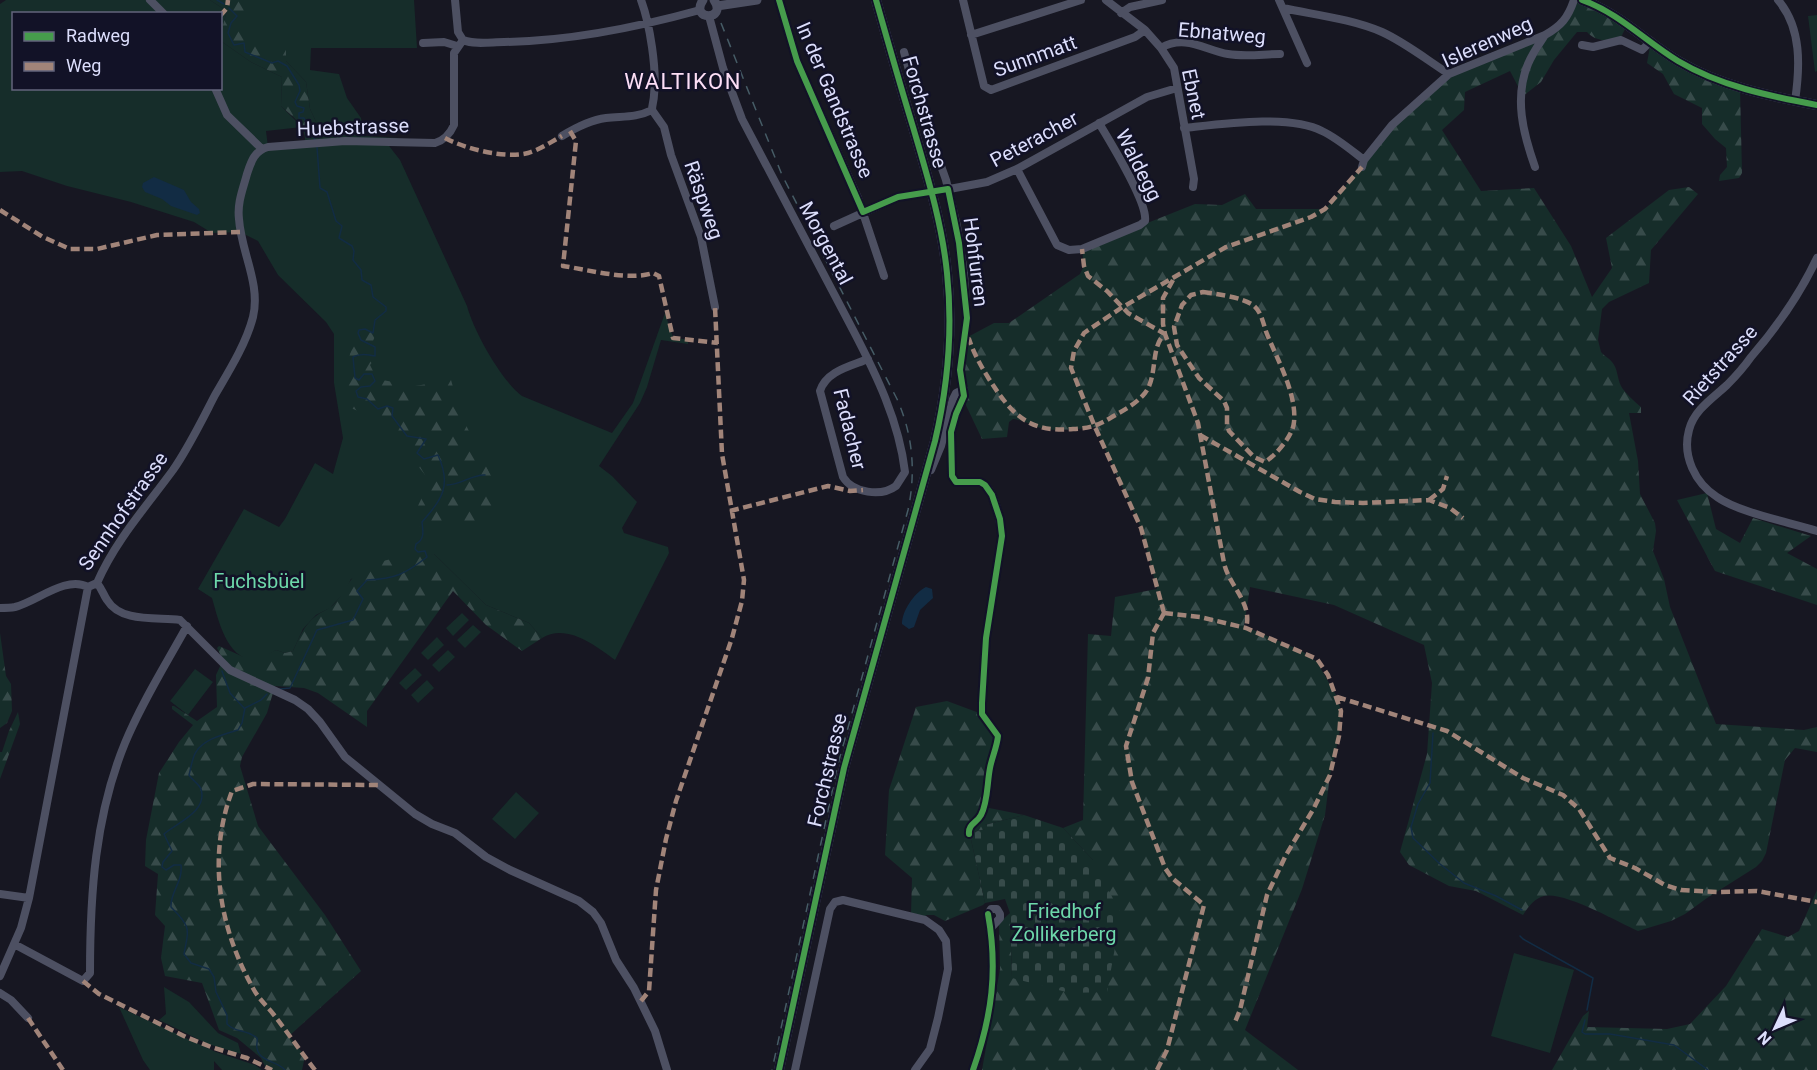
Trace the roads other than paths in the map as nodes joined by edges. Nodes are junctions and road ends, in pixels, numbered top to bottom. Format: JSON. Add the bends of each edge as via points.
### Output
{"nodes":[{"id":1,"x":150,"y":0,"type":"edge"},
{"id":2,"x":455,"y":0,"type":"edge"},
{"id":3,"x":641,"y":0,"type":"edge"},
{"id":4,"x":703,"y":0,"type":"edge"},
{"id":5,"x":757,"y":0,"type":"edge"},
{"id":6,"x":779,"y":0,"type":"edge"},
{"id":7,"x":876,"y":0,"type":"edge"},
{"id":8,"x":963,"y":0,"type":"edge"},
{"id":9,"x":1081,"y":0,"type":"edge"},
{"id":10,"x":1106,"y":0,"type":"edge"},
{"id":11,"x":1162,"y":0,"type":"edge"},
{"id":12,"x":1279,"y":0,"type":"edge"},
{"id":13,"x":1574,"y":0,"type":"edge"},
{"id":14,"x":1778,"y":0,"type":"edge"},
{"id":15,"x":1587,"y":2,"type":"edge"},
{"id":16,"x":716,"y":3,"type":"edge"},
{"id":17,"x":1283,"y":8,"type":"junction"},
{"id":18,"x":162,"y":12,"type":"edge"},
{"id":19,"x":704,"y":13,"type":"junction"},
{"id":20,"x":1121,"y":13,"type":"junction"},
{"id":21,"x":648,"y":23,"type":"junction"},
{"id":22,"x":1144,"y":30,"type":"junction"},
{"id":23,"x":971,"y":35,"type":"junction"},
{"id":24,"x":1545,"y":35,"type":"junction"},
{"id":25,"x":1651,"y":41,"type":"junction"},
{"id":26,"x":423,"y":43,"type":"dead end"},
{"id":27,"x":460,"y":43,"type":"junction"},
{"id":28,"x":1582,"y":45,"type":"dead end"},
{"id":29,"x":1161,"y":48,"type":"junction"},
{"id":30,"x":904,"y":52,"type":"dead end"},
{"id":31,"x":1280,"y":54,"type":"dead end"},
{"id":32,"x":1307,"y":63,"type":"dead end"},
{"id":33,"x":1449,"y":74,"type":"junction"},
{"id":34,"x":1177,"y":88,"type":"junction"},
{"id":35,"x":216,"y":90,"type":"edge"},
{"id":36,"x":1795,"y":101,"type":"junction"},
{"id":37,"x":1817,"y":105,"type":"edge"},
{"id":38,"x":652,"y":110,"type":"junction"},
{"id":39,"x":1100,"y":123,"type":"junction"},
{"id":40,"x":1184,"y":128,"type":"junction"},
{"id":41,"x":562,"y":136,"type":"dead end"},
{"id":42,"x":262,"y":149,"type":"junction"},
{"id":43,"x":1535,"y":167,"type":"dead end"},
{"id":44,"x":1017,"y":169,"type":"junction"},
{"id":45,"x":1193,"y":187,"type":"dead end"},
{"id":46,"x":944,"y":190,"type":"junction"},
{"id":47,"x":863,"y":212,"type":"junction"},
{"id":48,"x":834,"y":226,"type":"dead end"},
{"id":49,"x":1817,"y":258,"type":"edge"},
{"id":50,"x":884,"y":276,"type":"dead end"},
{"id":51,"x":715,"y":307,"type":"dead end"},
{"id":52,"x":868,"y":359,"type":"junction"},
{"id":53,"x":964,"y":389,"type":"junction"},
{"id":54,"x":924,"y":481,"type":"junction"},
{"id":55,"x":897,"y":486,"type":"joint"},
{"id":56,"x":1817,"y":531,"type":"edge"},
{"id":57,"x":1002,"y":536,"type":"dead end"},
{"id":58,"x":97,"y":584,"type":"junction"},
{"id":59,"x":88,"y":587,"type":"junction"},
{"id":60,"x":0,"y":608,"type":"edge"},
{"id":61,"x":187,"y":626,"type":"junction"},
{"id":62,"x":0,"y":894,"type":"edge"},
{"id":63,"x":29,"y":898,"type":"junction"},
{"id":64,"x":990,"y":929,"type":"dead end"},
{"id":65,"x":14,"y":944,"type":"junction"},
{"id":66,"x":0,"y":976,"type":"edge"},
{"id":67,"x":0,"y":993,"type":"edge"},
{"id":68,"x":28,"y":1018,"type":"dead end"},
{"id":69,"x":667,"y":1070,"type":"edge"},
{"id":70,"x":779,"y":1070,"type":"edge"},
{"id":71,"x":795,"y":1070,"type":"edge"},
{"id":72,"x":915,"y":1070,"type":"edge"},
{"id":73,"x":973,"y":1070,"type":"edge"}],
"edges":[{"from":1,"to":18,"type":"street"},
{"from":2,"to":27,"type":"street"},
{"from":3,"to":21,"type":"street"},
{"from":4,"to":19,"type":"street","via":[[700,4]]},
{"from":5,"to":16,"type":"street"},
{"from":6,"to":47,"type":"street","name":"In der Gandstrasse","via":[[797,61]]},
{"from":7,"to":54,"type":"main road","name":"Forchstrasse","via":[[936,210],[947,274],[947,372]]},
{"from":8,"to":23,"type":"street","name":"Sunnmatt"},
{"from":9,"to":23,"type":"street"},
{"from":10,"to":20,"type":"street","name":"Ebnet"},
{"from":11,"to":20,"type":"street"},
{"from":12,"to":17,"type":"street"},
{"from":13,"to":24,"type":"street","name":"Islerenweg","via":[[1566,20]]},
{"from":14,"to":36,"type":"street","via":[[1797,43]]},
{"from":15,"to":25,"type":"main road","via":[[1621,19]]},
{"from":16,"to":19,"type":"street","via":[[714,14]]},
{"from":17,"to":32,"type":"street"},
{"from":17,"to":33,"type":"street","via":[[1380,32]]},
{"from":19,"to":21,"type":"street"},
{"from":19,"to":52,"type":"street","name":"Morgental","via":[[742,119]]},
{"from":20,"to":22,"type":"street","name":"Ebnet"},
{"from":21,"to":27,"type":"street","via":[[589,36]]},
{"from":21,"to":38,"type":"street","via":[[654,72]]},
{"from":22,"to":23,"type":"street","name":"Sunnmatt","via":[[1135,37],[991,90],[984,86]]},
{"from":22,"to":29,"type":"street","name":"Ebnet"},
{"from":24,"to":33,"type":"street","name":"Islerenweg"},
{"from":24,"to":43,"type":"street","via":[[1528,62],[1521,85],[1521,118]]},
{"from":25,"to":28,"type":"street","via":[[1642,50],[1621,40],[1593,47]]},
{"from":25,"to":36,"type":"main road","via":[[1697,72]]},
{"from":26,"to":27,"type":"street"},
{"from":27,"to":42,"type":"street","name":"Huebstrasse","via":[[453,56],[454,124],[445,138],[435,142],[345,141]]},
{"from":29,"to":31,"type":"street","name":"Ebnatweg","via":[[1184,42],[1229,54]]},
{"from":29,"to":34,"type":"street","name":"Ebnet","via":[[1174,68]]},
{"from":30,"to":46,"type":"street","name":"Hohfurren"},
{"from":33,"to":40,"type":"street","name":"Islerenweg","via":[[1392,125],[1363,163],[1322,130],[1297,123]]},
{"from":34,"to":39,"type":"street","name":"Peteracher","via":[[1147,97]]},
{"from":34,"to":40,"type":"street","name":"Ebnet"},
{"from":35,"to":42,"type":"street","via":[[227,115]]},
{"from":36,"to":37,"type":"main road"},
{"from":38,"to":41,"type":"street","via":[[640,116],[604,118]]},
{"from":38,"to":51,"type":"street","name":"Räspweg","via":[[664,127],[701,237]]},
{"from":39,"to":44,"type":"street","name":"Peteracher"},
{"from":39,"to":44,"type":"street","name":"Waldegg","via":[[1140,199],[1146,216],[1140,225],[1082,249],[1069,250],[1057,245]]},
{"from":40,"to":45,"type":"street","name":"Ebnet"},
{"from":42,"to":58,"type":"street","name":"Sennhofstrasse","via":[[254,156],[238,204],[255,302],[249,326],[190,441],[123,536]]},
{"from":44,"to":46,"type":"street","name":"Peteracher","via":[[987,182]]},
{"from":46,"to":47,"type":"street","name":"Peteracher","bridge":true,"via":[[898,197]]},
{"from":46,"to":53,"type":"street","name":"Hohfurren","via":[[957,226],[964,273],[967,318],[960,370]]},
{"from":47,"to":48,"type":"street","name":"Peteracher"},
{"from":47,"to":50,"type":"street","name":"In der Gandstrasse"},
{"from":49,"to":56,"type":"street","name":"Rietstrasse","via":[[1806,282],[1772,331],[1693,420],[1688,446],[1698,478],[1716,497]]},
{"from":52,"to":55,"type":"street","name":"Morgental","via":[[897,431],[904,472]]},
{"from":52,"to":55,"type":"street","name":"Fadacher","via":[[827,378],[820,391],[822,403],[847,483],[872,492]]},
{"from":53,"to":54,"type":"street","name":"Forchstrasse","via":[[953,399],[941,446]]},
{"from":53,"to":57,"type":"street","via":[[951,432],[952,476],[956,482],[985,485],[996,504]]},
{"from":54,"to":70,"type":"main road","name":"Forchstrasse","via":[[844,768]]},
{"from":58,"to":59,"type":"street","name":"Sennhofstrasse"},
{"from":58,"to":61,"type":"street","via":[[107,601],[124,613],[180,620]]},
{"from":59,"to":60,"type":"street","via":[[80,584],[56,588],[16,607]]},
{"from":59,"to":63,"type":"street","name":"Sennhofstrasse"},
{"from":61,"to":65,"type":"street","via":[[136,719],[106,802],[93,875],[90,973],[83,981]]},
{"from":61,"to":69,"type":"street","via":[[230,670],[308,709],[345,757],[415,814],[455,833],[486,857],[579,901],[593,912],[656,1031]]},
{"from":62,"to":63,"type":"street"},
{"from":63,"to":65,"type":"street","name":"Sennhofstrasse"},
{"from":64,"to":73,"type":"street","via":[[994,977],[991,1002]]},
{"from":65,"to":66,"type":"street","name":"Sennhofstrasse"},
{"from":67,"to":68,"type":"street"},
{"from":71,"to":72,"type":"street","via":[[830,909],[843,900],[923,919],[939,930],[946,942],[948,969],[938,1017],[930,1049]]}]}
